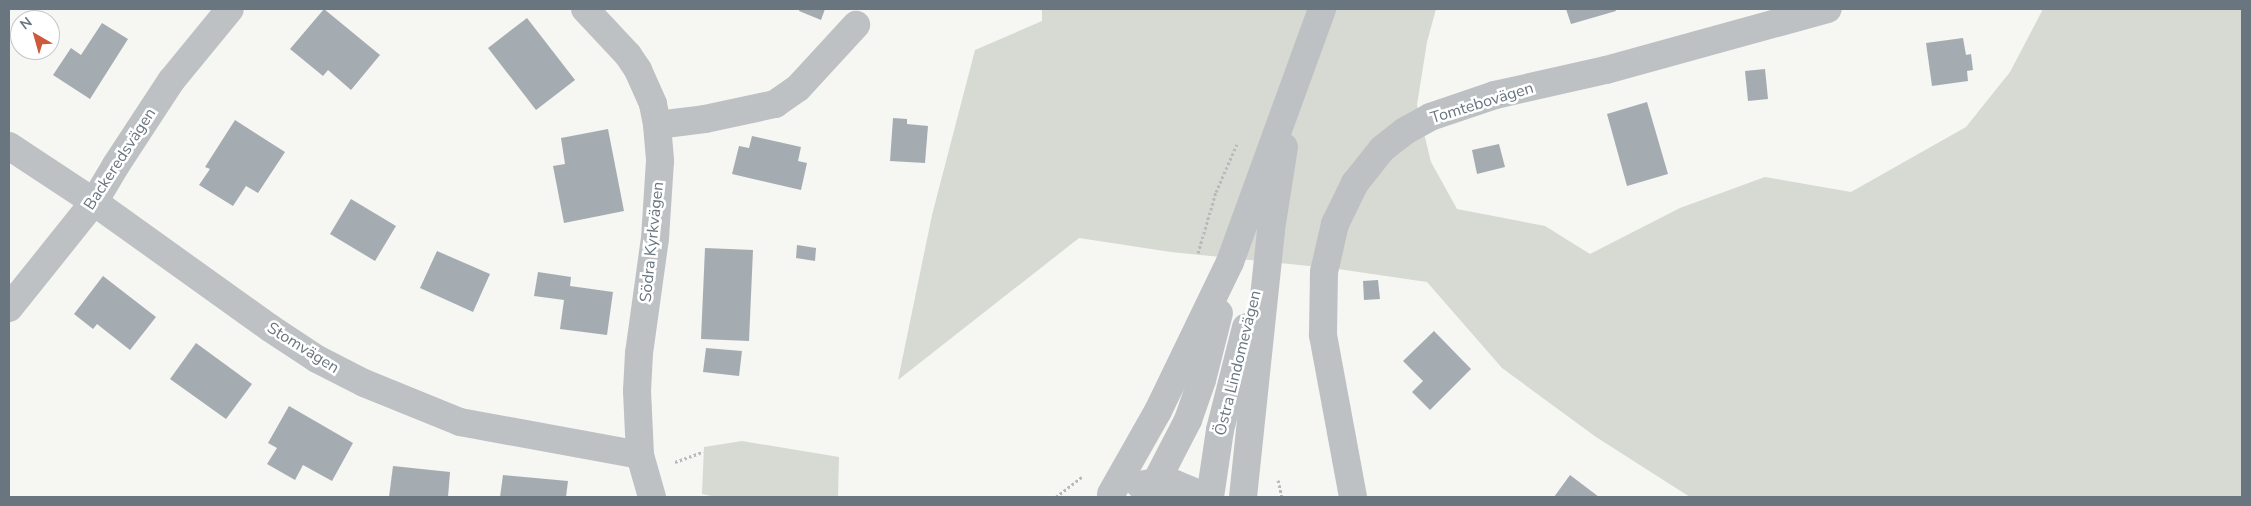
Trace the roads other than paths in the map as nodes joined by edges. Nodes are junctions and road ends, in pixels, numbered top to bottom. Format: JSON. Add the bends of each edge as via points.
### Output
{"nodes":[{"id":1,"x":230,"y":9,"type":"edge"},
{"id":2,"x":585,"y":9,"type":"edge"},
{"id":3,"x":1322,"y":9,"type":"edge"},
{"id":4,"x":1828,"y":9,"type":"edge"},
{"id":5,"x":856,"y":25,"type":"dead end"},
{"id":6,"x":1293,"y":86,"type":"junction"},
{"id":7,"x":657,"y":125,"type":"junction"},
{"id":8,"x":9,"y":146,"type":"edge"},
{"id":9,"x":94,"y":202,"type":"junction"},
{"id":10,"x":1271,"y":229,"type":"junction"},
{"id":11,"x":1230,"y":262,"type":"junction"},
{"id":12,"x":9,"y":308,"type":"edge"},
{"id":13,"x":640,"y":455,"type":"junction"},
{"id":14,"x":1156,"y":482,"type":"junction"},
{"id":15,"x":1109,"y":496,"type":"edge"},
{"id":16,"x":652,"y":497,"type":"edge"},
{"id":17,"x":1209,"y":497,"type":"edge"},
{"id":18,"x":1243,"y":497,"type":"edge"},
{"id":19,"x":1353,"y":497,"type":"edge"}],
"edges":[{"from":1,"to":9,"type":"street","name":"Backeredsvägen","via":[[171,82]]},
{"from":2,"to":7,"type":"street","name":"Södra Kyrkvägen","via":[[638,70],[653,104]]},
{"from":3,"to":6,"type":"street","name":"Östra Lindomevägen"},
{"from":4,"to":19,"type":"street","name":"Tomtebovägen","via":[[1625,65],[1495,95],[1430,117],[1382,149],[1355,183],[1335,224],[1324,272],[1323,335]]},
{"from":5,"to":7,"type":"street","via":[[798,88],[775,104],[705,119]]},
{"from":6,"to":10,"type":"street","name":"Östra Lindomevägen"},
{"from":6,"to":11,"type":"street","name":"Östra Lindomevägen"},
{"from":7,"to":13,"type":"street","name":"Södra Kyrkvägen","via":[[660,161],[655,238],[636,391]]},
{"from":8,"to":9,"type":"street","name":"Stomvägen"},
{"from":9,"to":12,"type":"street","name":"Backeredsvägen"},
{"from":9,"to":13,"type":"street","name":"Stomvägen","via":[[270,328],[317,359],[364,383],[460,422]]},
{"from":10,"to":17,"type":"street","name":"Östra Lindomevägen","via":[[1220,430]]},
{"from":10,"to":18,"type":"street","name":"Östra Lindomevägen"},
{"from":11,"to":14,"type":"street","name":"Östra Lindomevägen","via":[[1202,380],[1188,420]]},
{"from":11,"to":15,"type":"street","name":"Östra Lindomevägen","via":[[1158,412]]},
{"from":13,"to":16,"type":"street","name":"Södra Kyrkvägen"},
{"from":14,"to":15,"type":"street","via":[[1133,486]]},
{"from":14,"to":17,"type":"street","via":[[1175,484]]}]}
